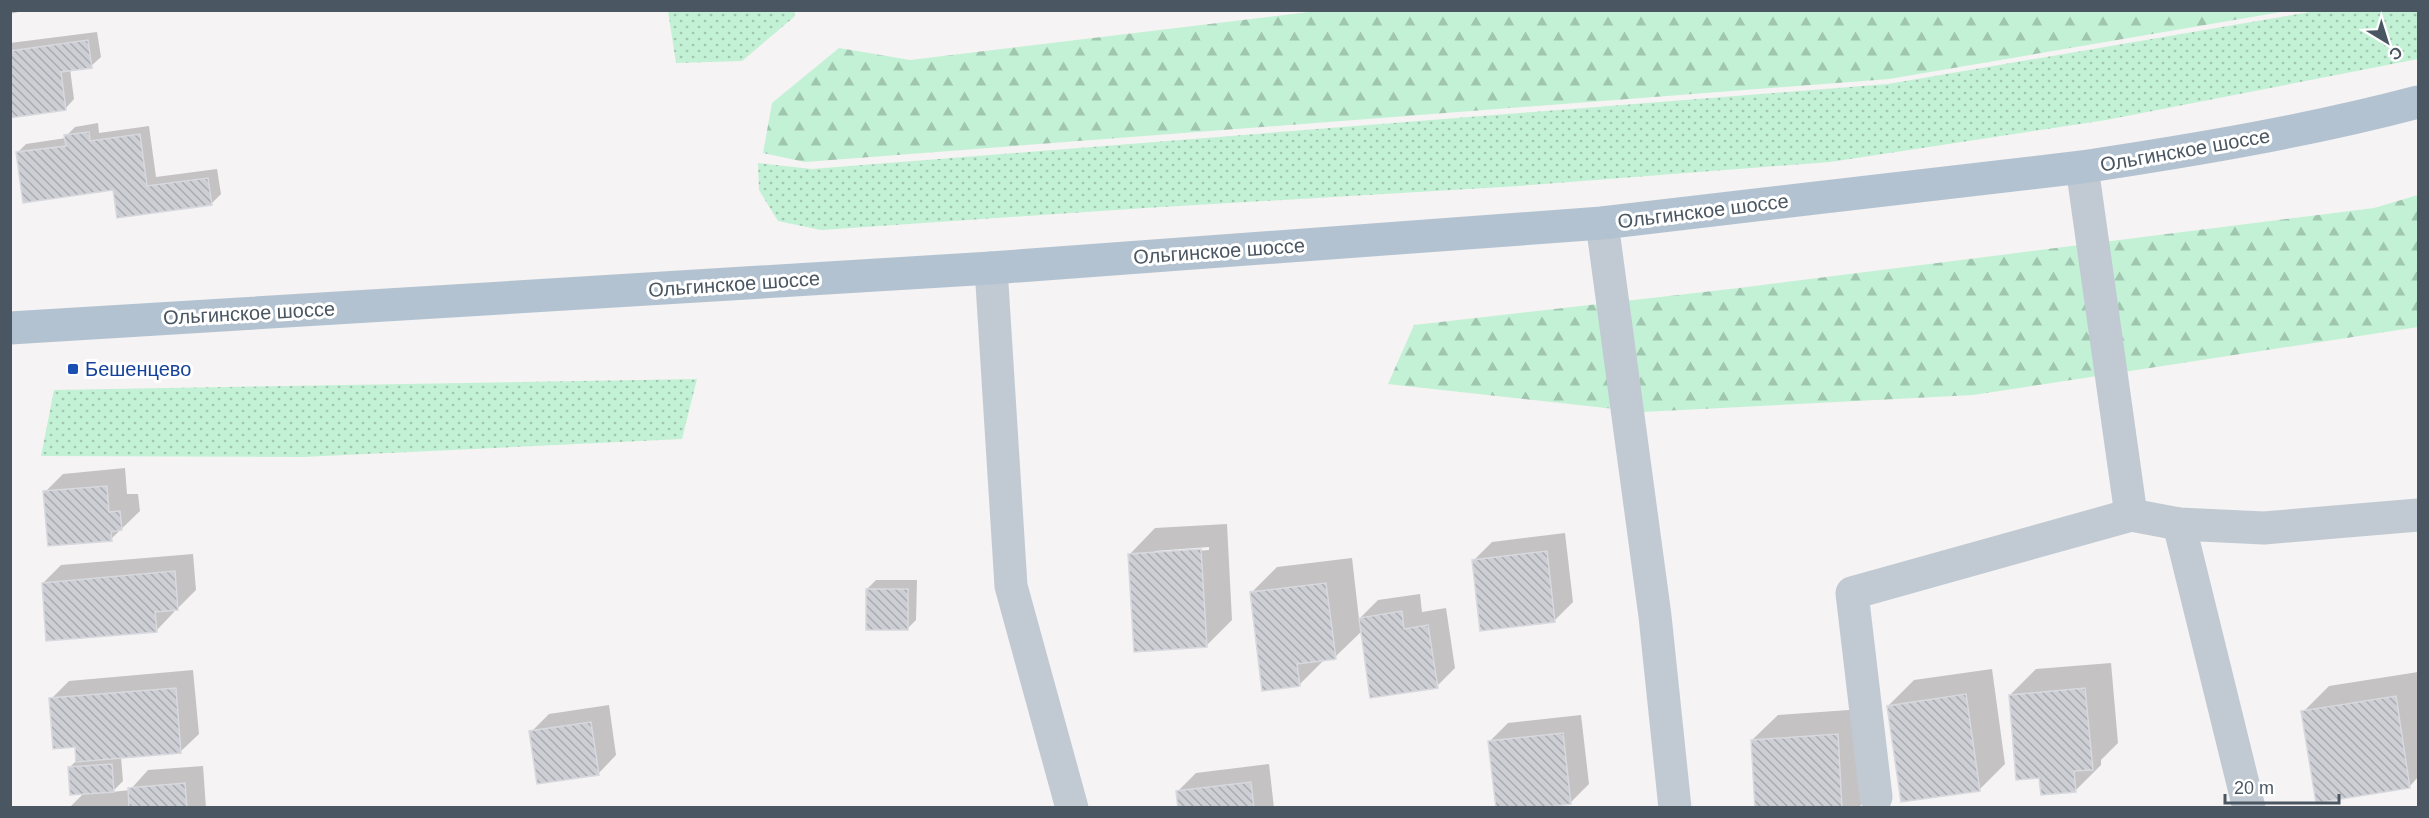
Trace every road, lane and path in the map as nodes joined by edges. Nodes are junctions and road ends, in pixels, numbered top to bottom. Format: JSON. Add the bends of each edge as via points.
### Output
{"nodes":[{"id":1,"x":2418,"y":102,"type":"edge"},
{"id":2,"x":2082,"y":167,"type":"junction"},
{"id":3,"x":1602,"y":223,"type":"junction"},
{"id":4,"x":991,"y":268,"type":"junction"},
{"id":5,"x":10,"y":328,"type":"edge"},
{"id":6,"x":2132,"y":515,"type":"junction"},
{"id":7,"x":2418,"y":515,"type":"edge"},
{"id":8,"x":2179,"y":524,"type":"junction"},
{"id":9,"x":1876,"y":797,"type":"dead end"},
{"id":10,"x":1072,"y":807,"type":"edge"},
{"id":11,"x":1675,"y":807,"type":"edge"},
{"id":12,"x":2249,"y":807,"type":"edge"}],
"edges":[{"from":1,"to":2,"type":"main road","name":"Ольгинское шоссе","via":[[2297,131]]},
{"from":2,"to":3,"type":"main road","name":"Ольгинское шоссе"},
{"from":2,"to":6,"type":"street"},
{"from":3,"to":4,"type":"main road","name":"Ольгинское шоссе"},
{"from":3,"to":11,"type":"street","via":[[1655,616]]},
{"from":4,"to":5,"type":"main road","name":"Ольгинское шоссе"},
{"from":4,"to":10,"type":"street","via":[[1011,586]]},
{"from":6,"to":8,"type":"street"},
{"from":6,"to":9,"type":"street","via":[[1852,593]]},
{"from":7,"to":8,"type":"street","via":[[2264,528]]},
{"from":8,"to":12,"type":"street"}]}
